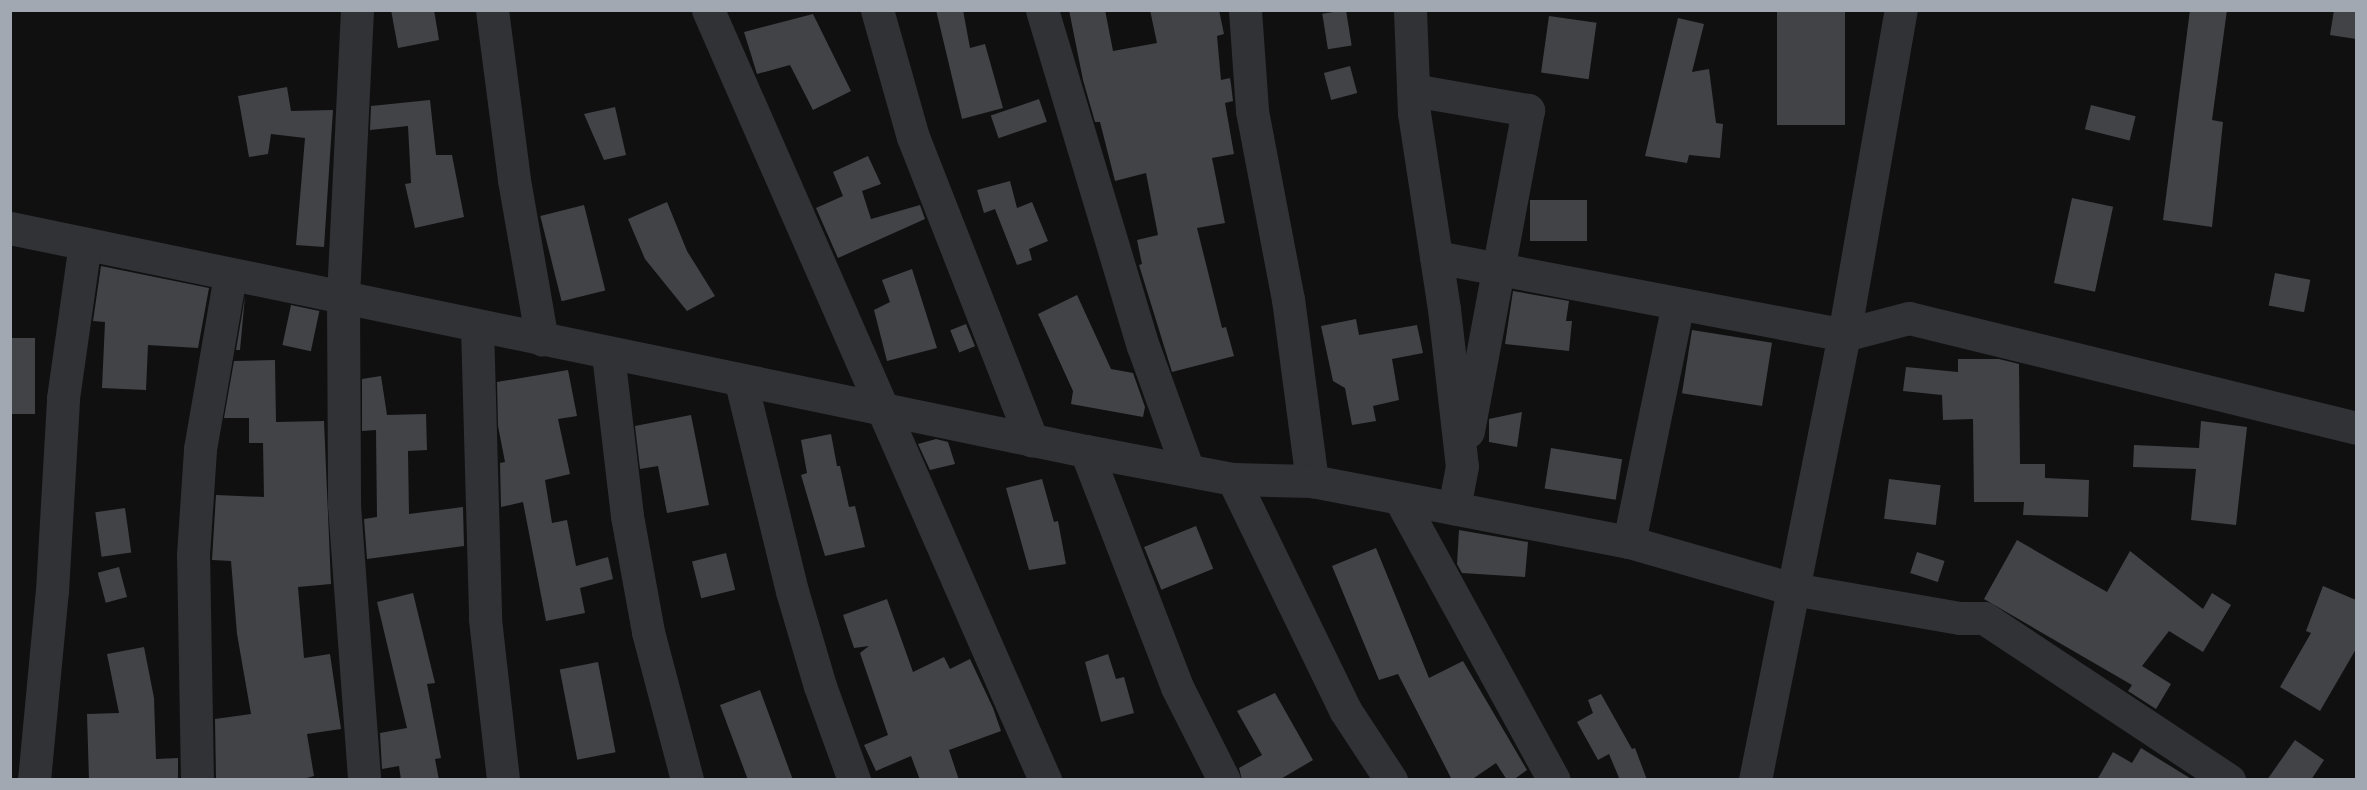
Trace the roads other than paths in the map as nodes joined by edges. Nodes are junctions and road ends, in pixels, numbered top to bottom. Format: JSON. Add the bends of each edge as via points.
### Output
{"nodes":[{"id":1,"x":357,"y":10,"type":"edge"},
{"id":2,"x":492,"y":10,"type":"edge"},
{"id":3,"x":708,"y":10,"type":"edge"},
{"id":4,"x":877,"y":10,"type":"edge"},
{"id":5,"x":1042,"y":10,"type":"edge"},
{"id":6,"x":1245,"y":10,"type":"edge"},
{"id":7,"x":1410,"y":10,"type":"edge"},
{"id":8,"x":1901,"y":10,"type":"edge"},
{"id":9,"x":1413,"y":90,"type":"junction"},
{"id":10,"x":10,"y":228,"type":"edge"},
{"id":11,"x":85,"y":244,"type":"junction"},
{"id":12,"x":1436,"y":257,"type":"junction"},
{"id":13,"x":1498,"y":269,"type":"junction"},
{"id":14,"x":230,"y":274,"type":"junction"},
{"id":15,"x":343,"y":298,"type":"junction"},
{"id":16,"x":1678,"y":304,"type":"junction"},
{"id":17,"x":477,"y":326,"type":"junction"},
{"id":18,"x":1844,"y":335,"type":"junction"},
{"id":19,"x":542,"y":340,"type":"junction"},
{"id":20,"x":608,"y":354,"type":"junction"},
{"id":21,"x":741,"y":382,"type":"junction"},
{"id":22,"x":884,"y":410,"type":"junction"},
{"id":23,"x":2356,"y":428,"type":"edge"},
{"id":24,"x":1032,"y":440,"type":"junction"},
{"id":25,"x":1086,"y":451,"type":"junction"},
{"id":26,"x":1462,"y":466,"type":"junction"},
{"id":27,"x":1188,"y":470,"type":"junction"},
{"id":28,"x":1233,"y":479,"type":"junction"},
{"id":29,"x":1312,"y":481,"type":"junction"},
{"id":30,"x":1400,"y":499,"type":"junction"},
{"id":31,"x":1454,"y":508,"type":"junction"},
{"id":32,"x":1629,"y":542,"type":"junction"},
{"id":33,"x":1793,"y":589,"type":"junction"},
{"id":34,"x":364,"y":777,"type":"dead end"},
{"id":35,"x":34,"y":780,"type":"edge"},
{"id":36,"x":197,"y":780,"type":"edge"},
{"id":37,"x":502,"y":780,"type":"edge"},
{"id":38,"x":687,"y":780,"type":"edge"},
{"id":39,"x":854,"y":780,"type":"edge"},
{"id":40,"x":1045,"y":780,"type":"edge"},
{"id":41,"x":1224,"y":780,"type":"edge"},
{"id":42,"x":1390,"y":780,"type":"edge"},
{"id":43,"x":1554,"y":780,"type":"edge"},
{"id":44,"x":1755,"y":780,"type":"edge"},
{"id":45,"x":2229,"y":780,"type":"edge"}],
"edges":[{"from":1,"to":15,"type":"street"},
{"from":2,"to":19,"type":"street","via":[[514,180]]},
{"from":3,"to":22,"type":"street"},
{"from":4,"to":24,"type":"street","via":[[913,137]]},
{"from":5,"to":27,"type":"street","via":[[1136,323]]},
{"from":6,"to":29,"type":"street","via":[[1252,111],[1288,299]]},
{"from":7,"to":9,"type":"street"},
{"from":8,"to":18,"type":"street"},
{"from":9,"to":12,"type":"street"},
{"from":9,"to":13,"type":"street","via":[[1527,110]]},
{"from":10,"to":11,"type":"street"},
{"from":11,"to":14,"type":"street"},
{"from":11,"to":35,"type":"street","via":[[63,398],[52,591]]},
{"from":12,"to":13,"type":"street"},
{"from":12,"to":26,"type":"street"},
{"from":13,"to":16,"type":"street"},
{"from":13,"to":26,"type":"street"},
{"from":14,"to":15,"type":"street"},
{"from":14,"to":36,"type":"street","via":[[215,347],[197,496]]},
{"from":15,"to":17,"type":"street"},
{"from":15,"to":34,"type":"street","via":[[344,505]]},
{"from":16,"to":18,"type":"street"},
{"from":16,"to":32,"type":"street"},
{"from":17,"to":19,"type":"street"},
{"from":17,"to":37,"type":"street","via":[[485,619]]},
{"from":18,"to":23,"type":"street","via":[[1909,318]]},
{"from":18,"to":33,"type":"street"},
{"from":19,"to":20,"type":"street"},
{"from":20,"to":21,"type":"street"},
{"from":20,"to":38,"type":"street","via":[[627,516],[648,632]]},
{"from":21,"to":22,"type":"street"},
{"from":21,"to":39,"type":"street","via":[[792,591],[820,686]]},
{"from":22,"to":24,"type":"street"},
{"from":22,"to":40,"type":"street"},
{"from":24,"to":25,"type":"street"},
{"from":25,"to":27,"type":"street"},
{"from":25,"to":41,"type":"street","via":[[1177,687]]},
{"from":26,"to":31,"type":"street"},
{"from":27,"to":28,"type":"street"},
{"from":28,"to":29,"type":"street"},
{"from":28,"to":42,"type":"street","via":[[1346,710]]},
{"from":29,"to":30,"type":"street"},
{"from":30,"to":31,"type":"street"},
{"from":30,"to":43,"type":"street"},
{"from":31,"to":32,"type":"street"},
{"from":32,"to":33,"type":"street"},
{"from":33,"to":44,"type":"street"},
{"from":33,"to":45,"type":"street","via":[[1960,618],[1984,618]]}]}
